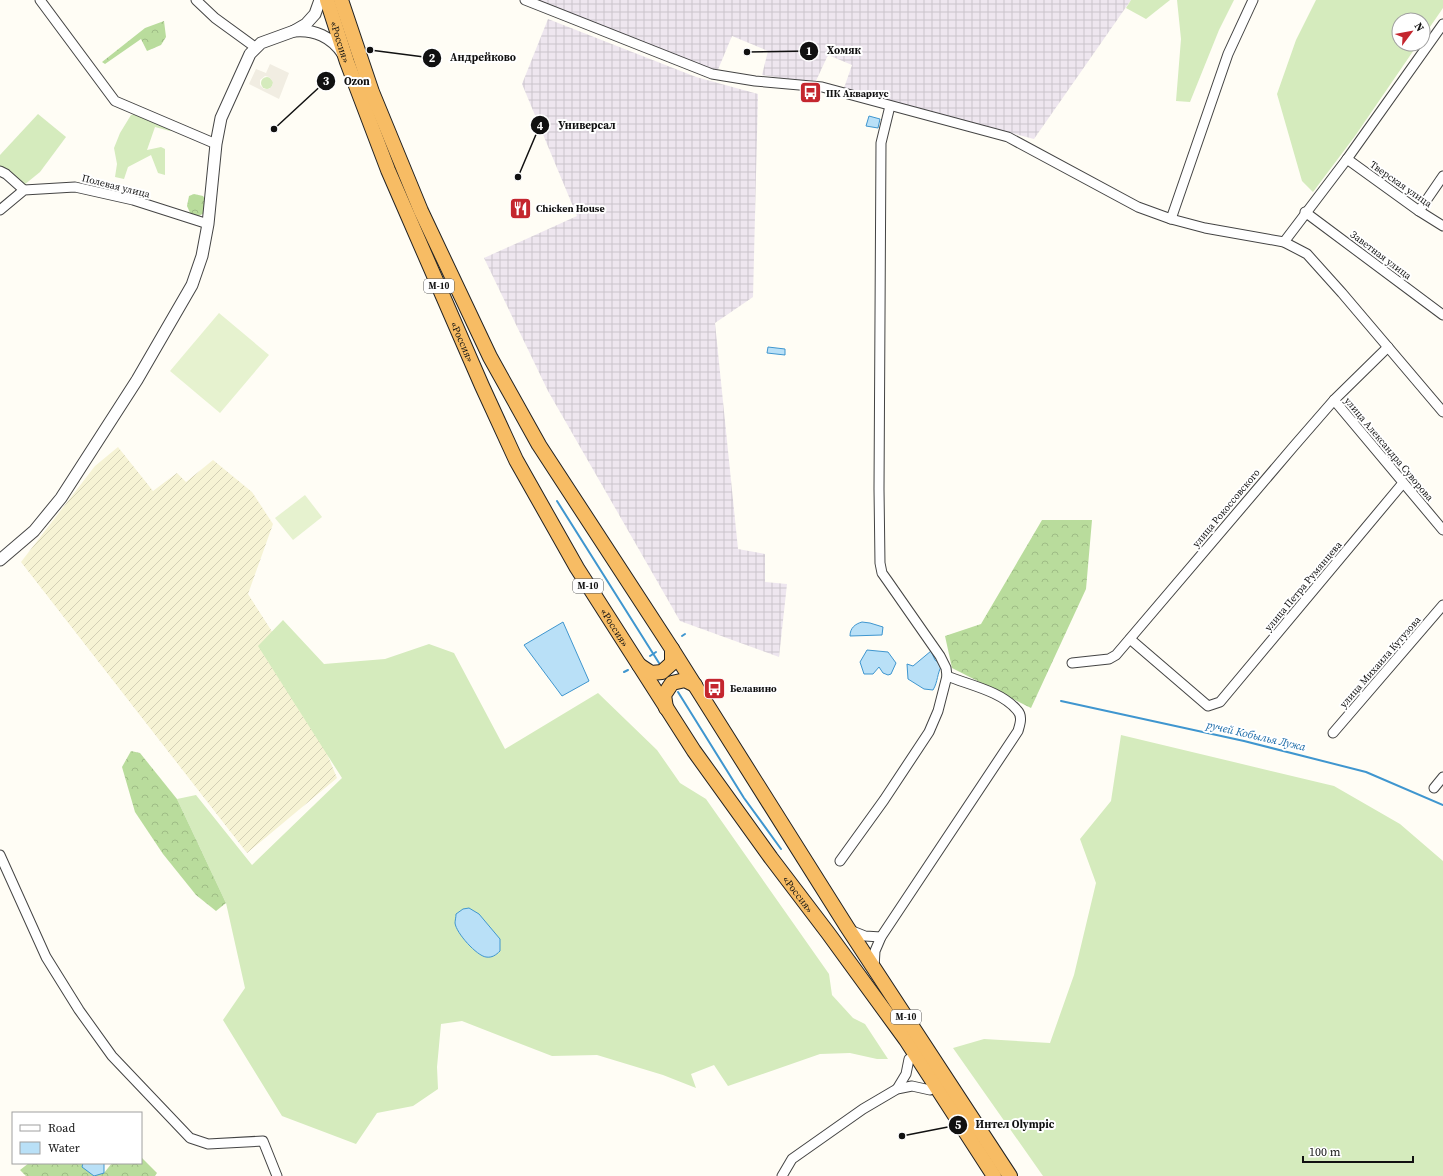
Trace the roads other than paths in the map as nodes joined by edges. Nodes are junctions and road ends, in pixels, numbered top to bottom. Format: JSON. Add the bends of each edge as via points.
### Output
{"nodes":[{"id":1,"x":40,"y":0,"type":"edge"},
{"id":2,"x":196,"y":0,"type":"edge"},
{"id":3,"x":320,"y":0,"type":"edge"},
{"id":4,"x":327,"y":0,"type":"edge"},
{"id":5,"x":341,"y":0,"type":"edge"},
{"id":6,"x":347,"y":0,"type":"edge"},
{"id":7,"x":525,"y":0,"type":"edge"},
{"id":8,"x":1253,"y":0,"type":"edge"},
{"id":9,"x":1443,"y":24,"type":"edge"},
{"id":10,"x":294,"y":31,"type":"junction"},
{"id":11,"x":1439,"y":39,"type":"edge"},
{"id":12,"x":255,"y":47,"type":"junction"},
{"id":13,"x":347,"y":62,"type":"junction"},
{"id":14,"x":890,"y":106,"type":"junction"},
{"id":15,"x":216,"y":144,"type":"junction"},
{"id":16,"x":1347,"y":159,"type":"junction"},
{"id":17,"x":0,"y":171,"type":"edge"},
{"id":18,"x":1443,"y":176,"type":"edge"},
{"id":19,"x":24,"y":190,"type":"junction"},
{"id":20,"x":0,"y":210,"type":"edge"},
{"id":21,"x":1419,"y":211,"type":"junction"},
{"id":22,"x":1306,"y":212,"type":"junction"},
{"id":23,"x":1171,"y":219,"type":"junction"},
{"id":24,"x":208,"y":224,"type":"junction"},
{"id":25,"x":1443,"y":226,"type":"edge"},
{"id":26,"x":429,"y":229,"type":"junction"},
{"id":27,"x":1284,"y":242,"type":"junction"},
{"id":28,"x":1443,"y":315,"type":"edge"},
{"id":29,"x":1388,"y":347,"type":"junction"},
{"id":30,"x":1334,"y":400,"type":"junction"},
{"id":31,"x":1443,"y":412,"type":"edge"},
{"id":32,"x":1404,"y":483,"type":"junction"},
{"id":33,"x":1443,"y":530,"type":"edge"},
{"id":34,"x":0,"y":560,"type":"edge"},
{"id":35,"x":1443,"y":605,"type":"edge"},
{"id":36,"x":1130,"y":639,"type":"junction"},
{"id":37,"x":672,"y":649,"type":"junction"},
{"id":38,"x":1072,"y":663,"type":"dead end"},
{"id":39,"x":639,"y":665,"type":"junction"},
{"id":40,"x":947,"y":676,"type":"junction"},
{"id":41,"x":695,"y":685,"type":"junction"},
{"id":42,"x":666,"y":708,"type":"junction"},
{"id":43,"x":1333,"y":733,"type":"dead end"},
{"id":44,"x":1443,"y":777,"type":"edge"},
{"id":45,"x":1434,"y":788,"type":"dead end"},
{"id":46,"x":0,"y":855,"type":"edge"},
{"id":47,"x":840,"y":861,"type":"dead end"},
{"id":48,"x":847,"y":927,"type":"junction"},
{"id":49,"x":828,"y":933,"type":"junction"},
{"id":50,"x":881,"y":937,"type":"junction"},
{"id":51,"x":875,"y":969,"type":"junction"},
{"id":52,"x":910,"y":1059,"type":"junction"},
{"id":53,"x":896,"y":1089,"type":"junction"},
{"id":54,"x":930,"y":1090,"type":"junction"},
{"id":55,"x":953,"y":1112,"type":"junction"},
{"id":56,"x":277,"y":1176,"type":"edge"},
{"id":57,"x":782,"y":1176,"type":"edge"},
{"id":58,"x":994,"y":1176,"type":"edge"},
{"id":59,"x":1010,"y":1176,"type":"edge"}],
"edges":[{"from":1,"to":15,"type":"street","via":[[115,101]]},
{"from":2,"to":12,"type":"street"},
{"from":3,"to":10,"type":"street","via":[[312,18]]},
{"from":4,"to":13,"type":"highway","name":"«Россия»","number":"М-10"},
{"from":5,"to":26,"type":"highway","name":"«Россия»","number":"М-10","via":[[372,92]]},
{"from":6,"to":26,"type":"highway","via":[[377,90],[426,209]]},
{"from":7,"to":14,"type":"street","via":[[712,74],[822,87]]},
{"from":8,"to":23,"type":"street","via":[[1218,81]]},
{"from":9,"to":11,"type":"street"},
{"from":10,"to":12,"type":"street"},
{"from":10,"to":13,"type":"street","via":[[311,32],[327,38],[340,49]]},
{"from":11,"to":16,"type":"street"},
{"from":12,"to":15,"type":"street","via":[[224,109]]},
{"from":13,"to":39,"type":"highway","name":"«Россия»","number":"М-10","via":[[388,170],[516,460],[577,568]]},
{"from":14,"to":23,"type":"street","via":[[1008,136],[1138,207]]},
{"from":14,"to":40,"type":"street","via":[[881,143],[880,563],[882,573],[940,656]]},
{"from":15,"to":24,"type":"street"},
{"from":16,"to":21,"type":"street","name":"Тверская улица"},
{"from":16,"to":22,"type":"street"},
{"from":17,"to":19,"type":"street"},
{"from":18,"to":21,"type":"street"},
{"from":19,"to":20,"type":"street"},
{"from":19,"to":24,"type":"street","name":"Полевая улица","via":[[75,187],[133,200]]},
{"from":21,"to":25,"type":"street","name":"Тверская улица"},
{"from":22,"to":27,"type":"street"},
{"from":22,"to":28,"type":"street","name":"Заветная улица"},
{"from":23,"to":27,"type":"street","via":[[1204,228]]},
{"from":24,"to":34,"type":"street","via":[[194,281],[137,380],[56,505],[34,531]]},
{"from":26,"to":37,"type":"highway","name":"«Россия»","number":"М-10","via":[[490,357],[539,445]]},
{"from":27,"to":29,"type":"street","via":[[1307,254]]},
{"from":29,"to":30,"type":"street","name":"улица Рокоссовского"},
{"from":29,"to":31,"type":"street"},
{"from":30,"to":32,"type":"street","name":"улица Александра Суворова"},
{"from":30,"to":36,"type":"street","name":"улица Рокоссовского"},
{"from":32,"to":33,"type":"street","name":"улица Александра Суворова"},
{"from":32,"to":36,"type":"street","name":"улица Петра Румянцева","via":[[1220,702],[1208,706]]},
{"from":35,"to":43,"type":"street","name":"улица Михаила Кутузова"},
{"from":36,"to":38,"type":"street","name":"улица Рокоссовского","via":[[1109,659]]},
{"from":37,"to":39,"type":"highway","via":[[672,663],[662,672],[648,672]]},
{"from":37,"to":41,"type":"highway","name":"«Россия»","number":"М-10"},
{"from":39,"to":42,"type":"highway","name":"«Россия»","number":"М-10"},
{"from":40,"to":47,"type":"street","via":[[938,711],[921,746]]},
{"from":40,"to":50,"type":"street","via":[[999,696],[1018,711],[1020,725],[1014,738]]},
{"from":41,"to":42,"type":"highway","via":[[685,680],[672,683],[664,695]]},
{"from":41,"to":48,"type":"highway","name":"«Россия»","number":"М-10"},
{"from":42,"to":49,"type":"highway","name":"«Россия»","number":"М-10","via":[[747,826]]},
{"from":44,"to":45,"type":"street"},
{"from":46,"to":56,"type":"street","via":[[46,957],[112,1056],[190,1138],[208,1144],[263,1140]]},
{"from":48,"to":50,"type":"street","via":[[865,936]]},
{"from":48,"to":51,"type":"highway","name":"«Россия»","number":"М-10"},
{"from":49,"to":52,"type":"highway","via":[[833,951]]},
{"from":49,"to":55,"type":"highway","name":"«Россия»","number":"М-10","via":[[906,1040]]},
{"from":50,"to":51,"type":"street","via":[[874,954]]},
{"from":51,"to":59,"type":"highway","name":"«Россия»","number":"М-10"},
{"from":52,"to":53,"type":"street","via":[[906,1074]]},
{"from":52,"to":54,"type":"highway"},
{"from":53,"to":54,"type":"street","via":[[912,1086]]},
{"from":53,"to":57,"type":"street","via":[[792,1159]]},
{"from":54,"to":55,"type":"highway"},
{"from":55,"to":58,"type":"highway","name":"«Россия»","number":"М-10"}]}
